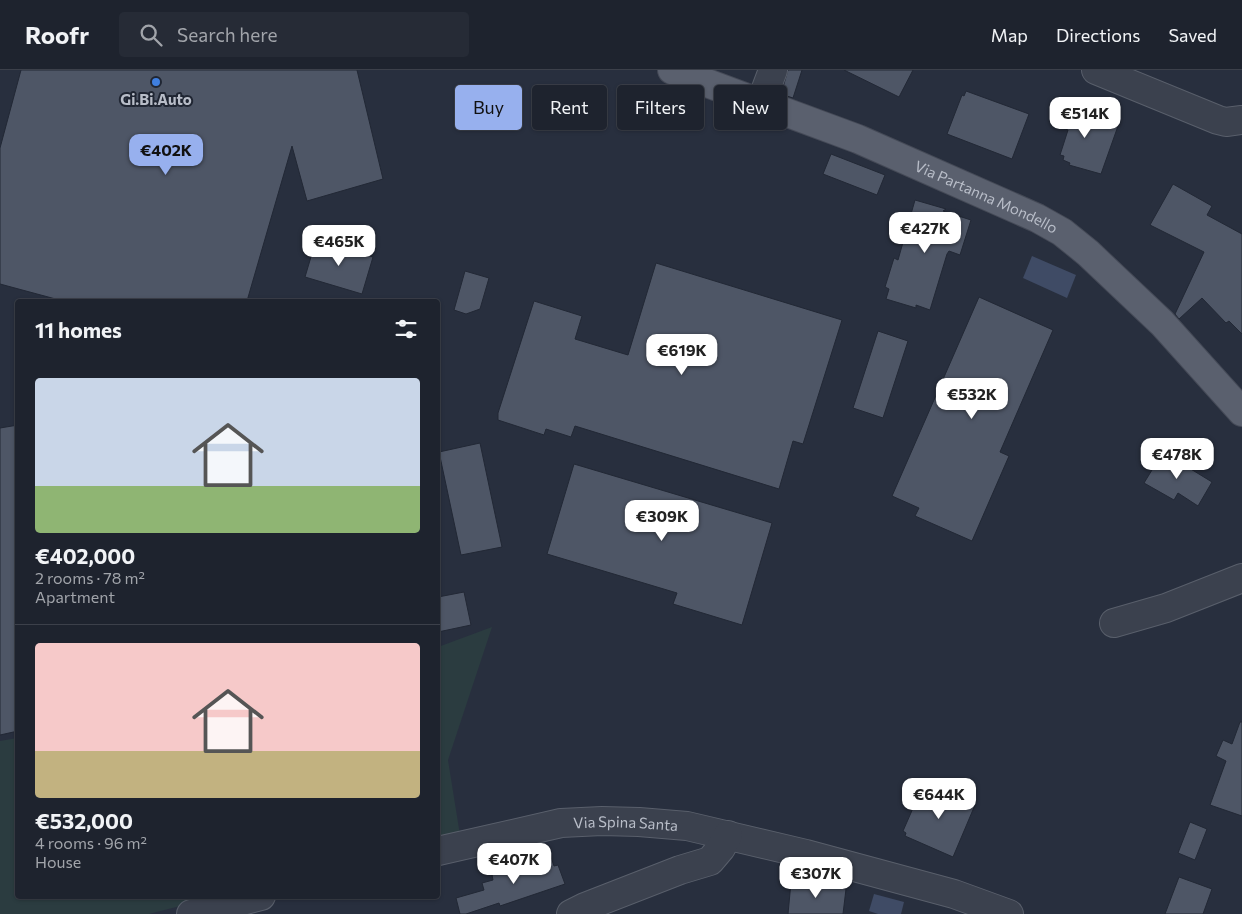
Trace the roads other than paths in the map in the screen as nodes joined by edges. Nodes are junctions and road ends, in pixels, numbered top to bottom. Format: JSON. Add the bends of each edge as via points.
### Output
{"nodes":[{"id":1,"x":672,"y":70,"type":"edge"},
{"id":2,"x":773,"y":70,"type":"edge"},
{"id":3,"x":1096,"y":70,"type":"edge"},
{"id":4,"x":714,"y":85,"type":"edge"},
{"id":5,"x":767,"y":85,"type":"edge"},
{"id":6,"x":787,"y":112,"type":"edge"},
{"id":7,"x":1242,"y":120,"type":"edge"},
{"id":8,"x":1242,"y":412,"type":"edge"},
{"id":9,"x":1242,"y":578,"type":"edge"},
{"id":10,"x":1114,"y":623,"type":"dead end"},
{"id":11,"x":728,"y":835,"type":"junction"},
{"id":12,"x":440,"y":851,"type":"edge"},
{"id":13,"x":249,"y":899,"type":"edge"},
{"id":14,"x":191,"y":914,"type":"edge"},
{"id":15,"x":572,"y":914,"type":"edge"},
{"id":16,"x":1009,"y":914,"type":"edge"}],
"edges":[{"from":1,"to":4,"type":"main road","name":"Via Partanna Mondello"},
{"from":2,"to":5,"type":"street"},
{"from":3,"to":7,"type":"street","via":[[1218,120]]},
{"from":6,"to":8,"type":"main road","name":"Via Partanna Mondello","via":[[858,139],[1062,232],[1162,323]]},
{"from":9,"to":10,"type":"street","via":[[1166,608]]},
{"from":11,"to":12,"type":"street","name":"Via Spina Santa","via":[[687,826],[640,822],[561,823]]},
{"from":11,"to":15,"type":"street","via":[[710,861]]},
{"from":11,"to":16,"type":"street","name":"Via Spina Santa","via":[[945,892]]},
{"from":13,"to":14,"type":"street"}]}
